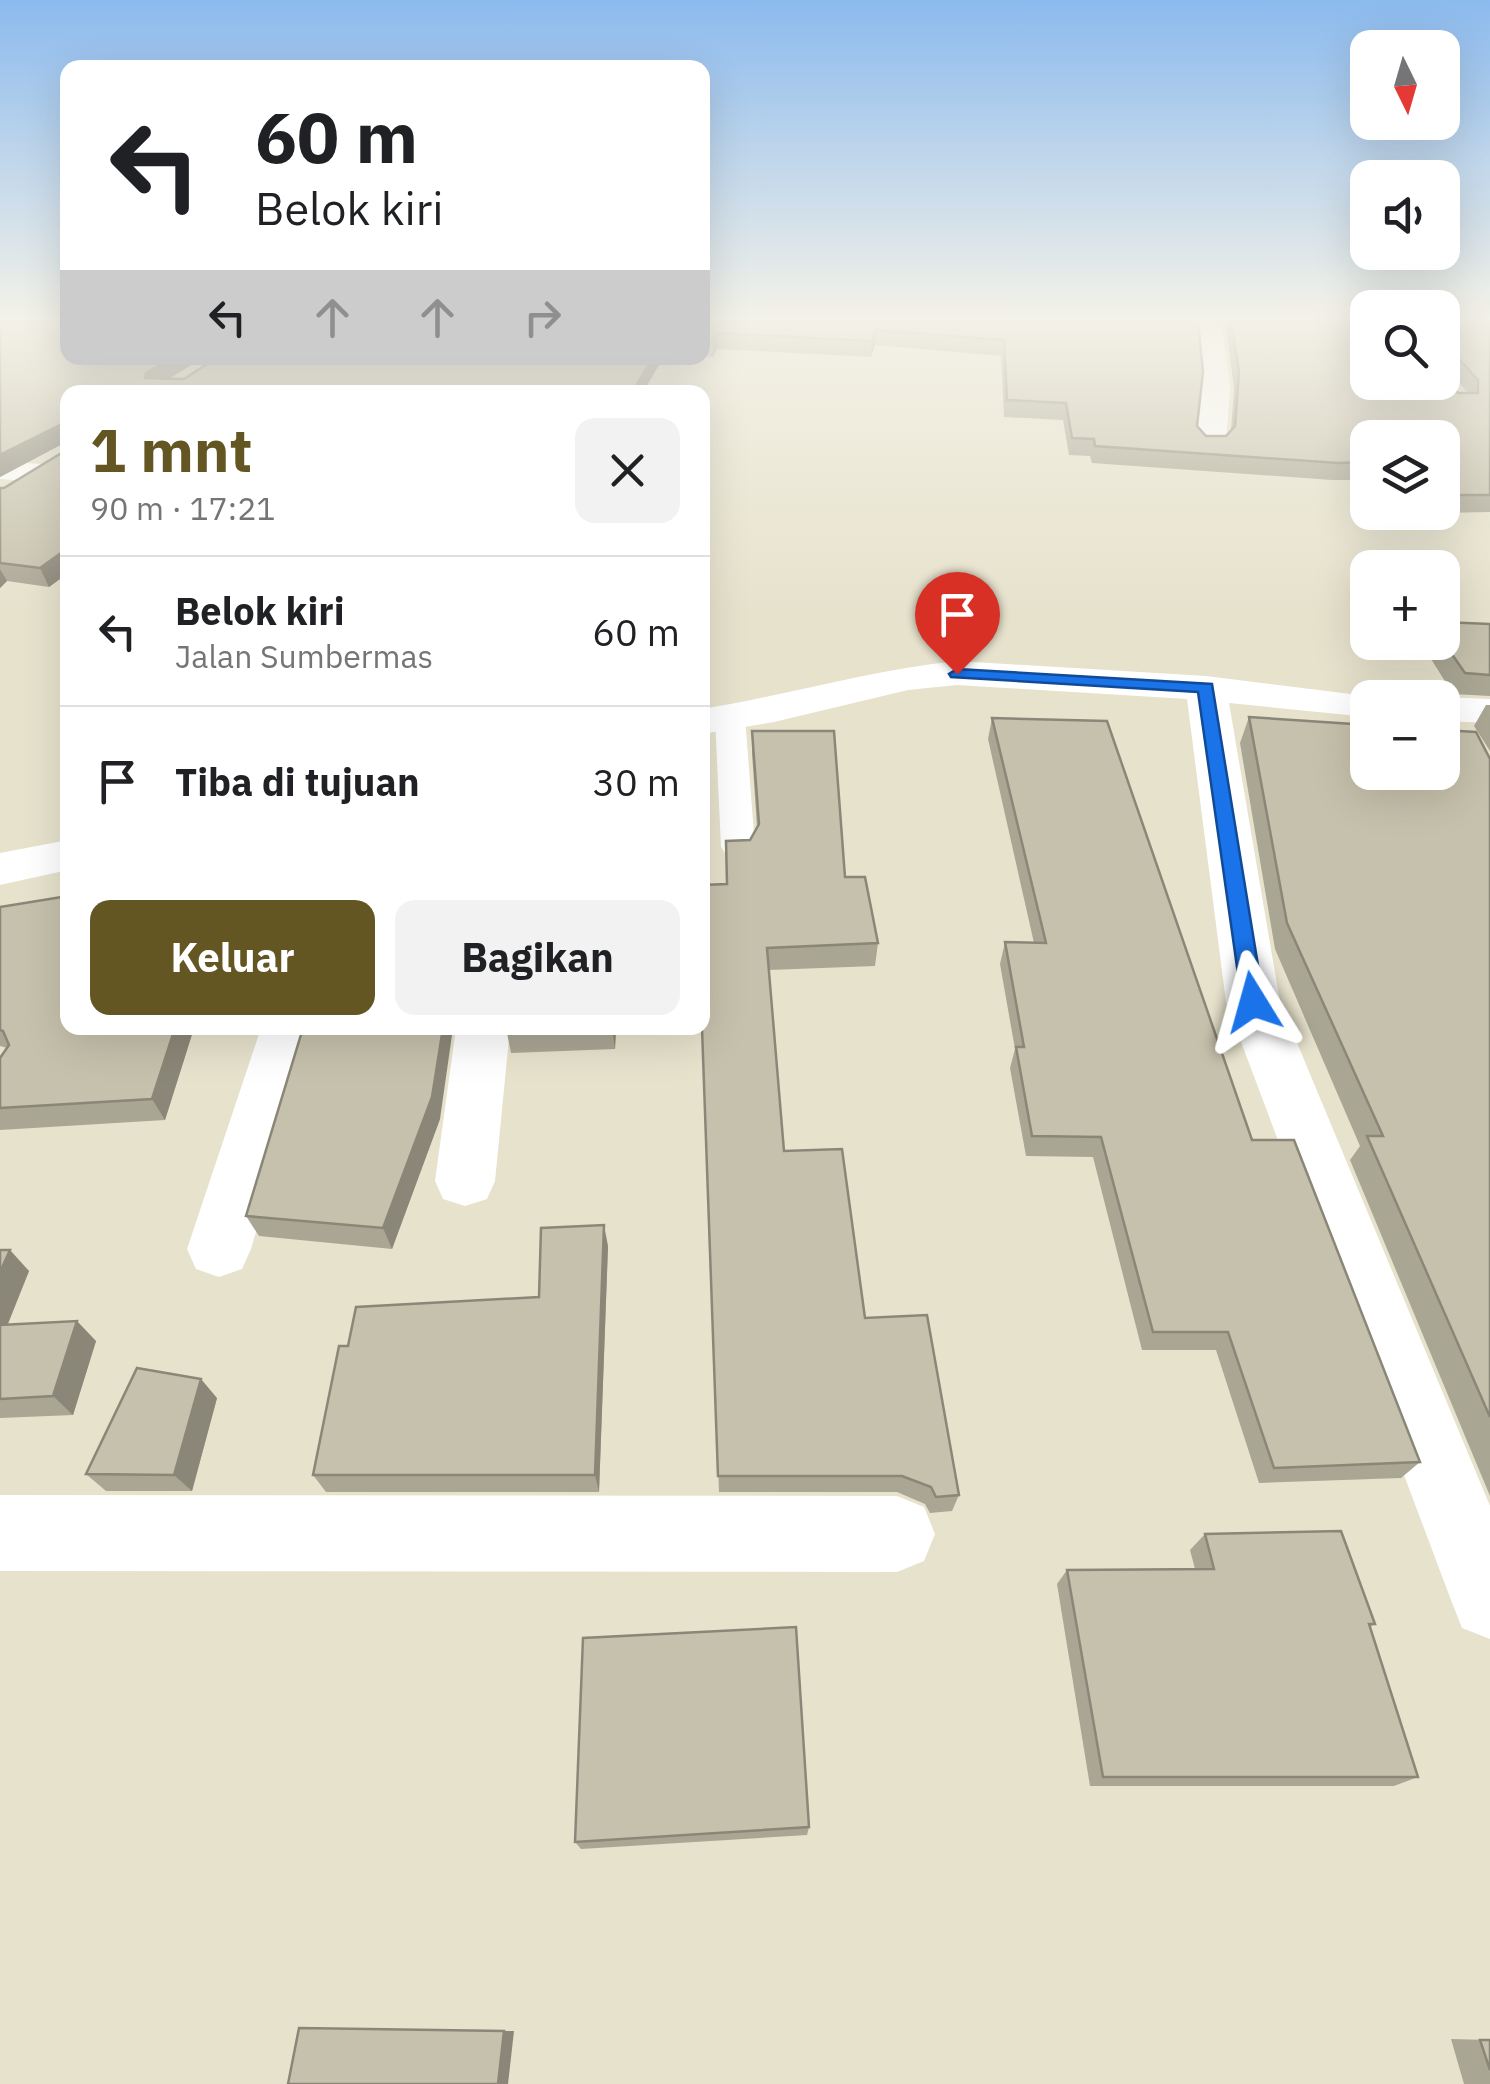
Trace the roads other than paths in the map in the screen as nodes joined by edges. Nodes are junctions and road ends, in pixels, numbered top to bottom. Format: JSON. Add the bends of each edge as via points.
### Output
{"nodes":[{"id":1,"x":1213,"y":418,"type":"edge"},
{"id":2,"x":1211,"y":443,"type":"edge"},
{"id":3,"x":60,"y":458,"type":"edge"},
{"id":4,"x":0,"y":470,"type":"edge"},
{"id":5,"x":36,"y":472,"type":"junction"},
{"id":6,"x":60,"y":474,"type":"edge"},
{"id":7,"x":0,"y":495,"type":"edge"},
{"id":8,"x":1206,"y":688,"type":"junction"},
{"id":9,"x":1350,"y":703,"type":"edge"},
{"id":10,"x":1460,"y":709,"type":"edge"},
{"id":11,"x":1490,"y":711,"type":"edge"},
{"id":12,"x":716,"y":719,"type":"edge"},
{"id":13,"x":738,"y":847,"type":"edge"},
{"id":14,"x":60,"y":856,"type":"edge"},
{"id":15,"x":0,"y":868,"type":"edge"},
{"id":16,"x":286,"y":1035,"type":"edge"},
{"id":17,"x":482,"y":1035,"type":"edge"},
{"id":18,"x":465,"y":1180,"type":"dead end"},
{"id":19,"x":219,"y":1250,"type":"dead end"},
{"id":20,"x":0,"y":1533,"type":"edge"},
{"id":21,"x":897,"y":1534,"type":"dead end"},
{"id":22,"x":1490,"y":1600,"type":"edge"}],
"edges":[{"from":1,"to":2,"type":"street"},
{"from":3,"to":5,"type":"street"},
{"from":4,"to":5,"type":"street"},
{"from":5,"to":6,"type":"street"},
{"from":5,"to":7,"type":"street"},
{"from":8,"to":9,"type":"street"},
{"from":8,"to":12,"type":"street","via":[[932,674]]},
{"from":8,"to":22,"type":"street","via":[[1253,1002]]},
{"from":10,"to":11,"type":"street"},
{"from":12,"to":13,"type":"lane"},
{"from":14,"to":15,"type":"street"},
{"from":16,"to":19,"type":"street"},
{"from":17,"to":18,"type":"street"},
{"from":20,"to":21,"type":"street"}]}
